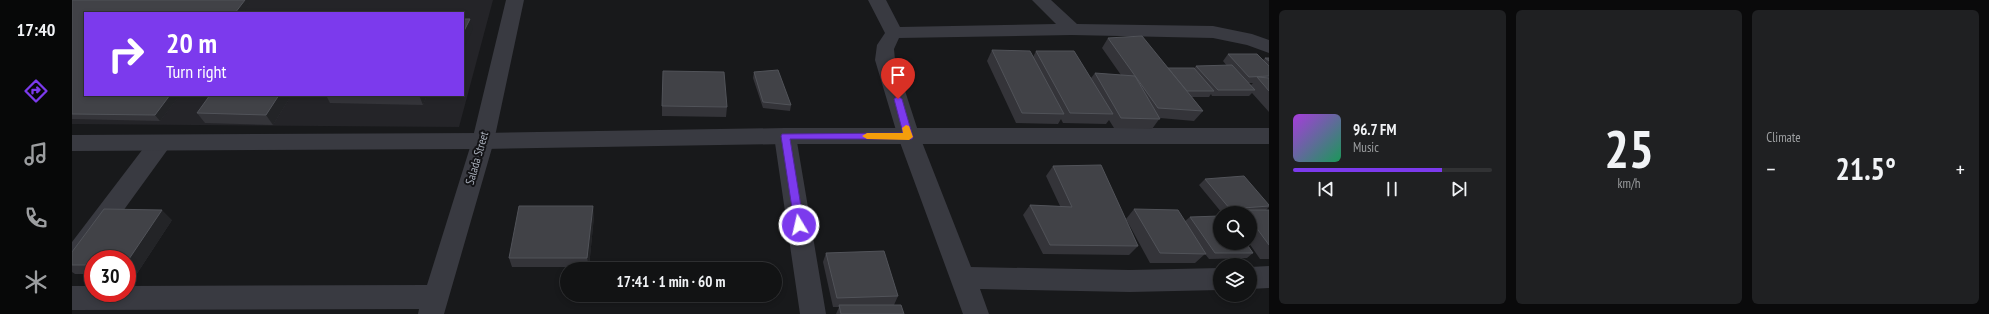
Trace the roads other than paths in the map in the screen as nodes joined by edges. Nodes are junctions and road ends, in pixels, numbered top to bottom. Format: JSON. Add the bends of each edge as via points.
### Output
{"nodes":[{"id":1,"x":515,"y":0,"type":"edge"},
{"id":2,"x":877,"y":0,"type":"edge"},
{"id":3,"x":1042,"y":0,"type":"edge"},
{"id":4,"x":1072,"y":29,"type":"junction"},
{"id":5,"x":894,"y":32,"type":"junction"},
{"id":6,"x":1269,"y":48,"type":"edge"},
{"id":7,"x":785,"y":136,"type":"junction"},
{"id":8,"x":1269,"y":136,"type":"edge"},
{"id":9,"x":909,"y":137,"type":"junction"},
{"id":10,"x":483,"y":141,"type":"junction"},
{"id":11,"x":72,"y":143,"type":"edge"},
{"id":12,"x":160,"y":143,"type":"junction"},
{"id":13,"x":72,"y":261,"type":"edge"},
{"id":14,"x":1269,"y":277,"type":"edge"},
{"id":15,"x":963,"y":278,"type":"junction"},
{"id":16,"x":1257,"y":278,"type":"edge"},
{"id":17,"x":1213,"y":279,"type":"edge"},
{"id":18,"x":72,"y":298,"type":"edge"},
{"id":19,"x":433,"y":305,"type":"edge"},
{"id":20,"x":813,"y":314,"type":"edge"},
{"id":21,"x":976,"y":314,"type":"edge"}],
"edges":[{"from":1,"to":10,"type":"street","name":"Salada Street"},
{"from":2,"to":5,"type":"street"},
{"from":3,"to":4,"type":"street"},
{"from":4,"to":5,"type":"street"},
{"from":4,"to":6,"type":"street","via":[[1213,32],[1252,40]]},
{"from":5,"to":9,"type":"street","via":[[886,43],[884,53]]},
{"from":7,"to":9,"type":"street"},
{"from":7,"to":10,"type":"street"},
{"from":7,"to":20,"type":"street"},
{"from":8,"to":9,"type":"street"},
{"from":9,"to":15,"type":"street"},
{"from":10,"to":12,"type":"street"},
{"from":10,"to":19,"type":"street","name":"Salada Street"},
{"from":11,"to":12,"type":"street"},
{"from":12,"to":13,"type":"street"},
{"from":14,"to":16,"type":"street"},
{"from":15,"to":17,"type":"street","via":[[1130,281]]},
{"from":15,"to":21,"type":"street"},
{"from":18,"to":19,"type":"street"}]}
